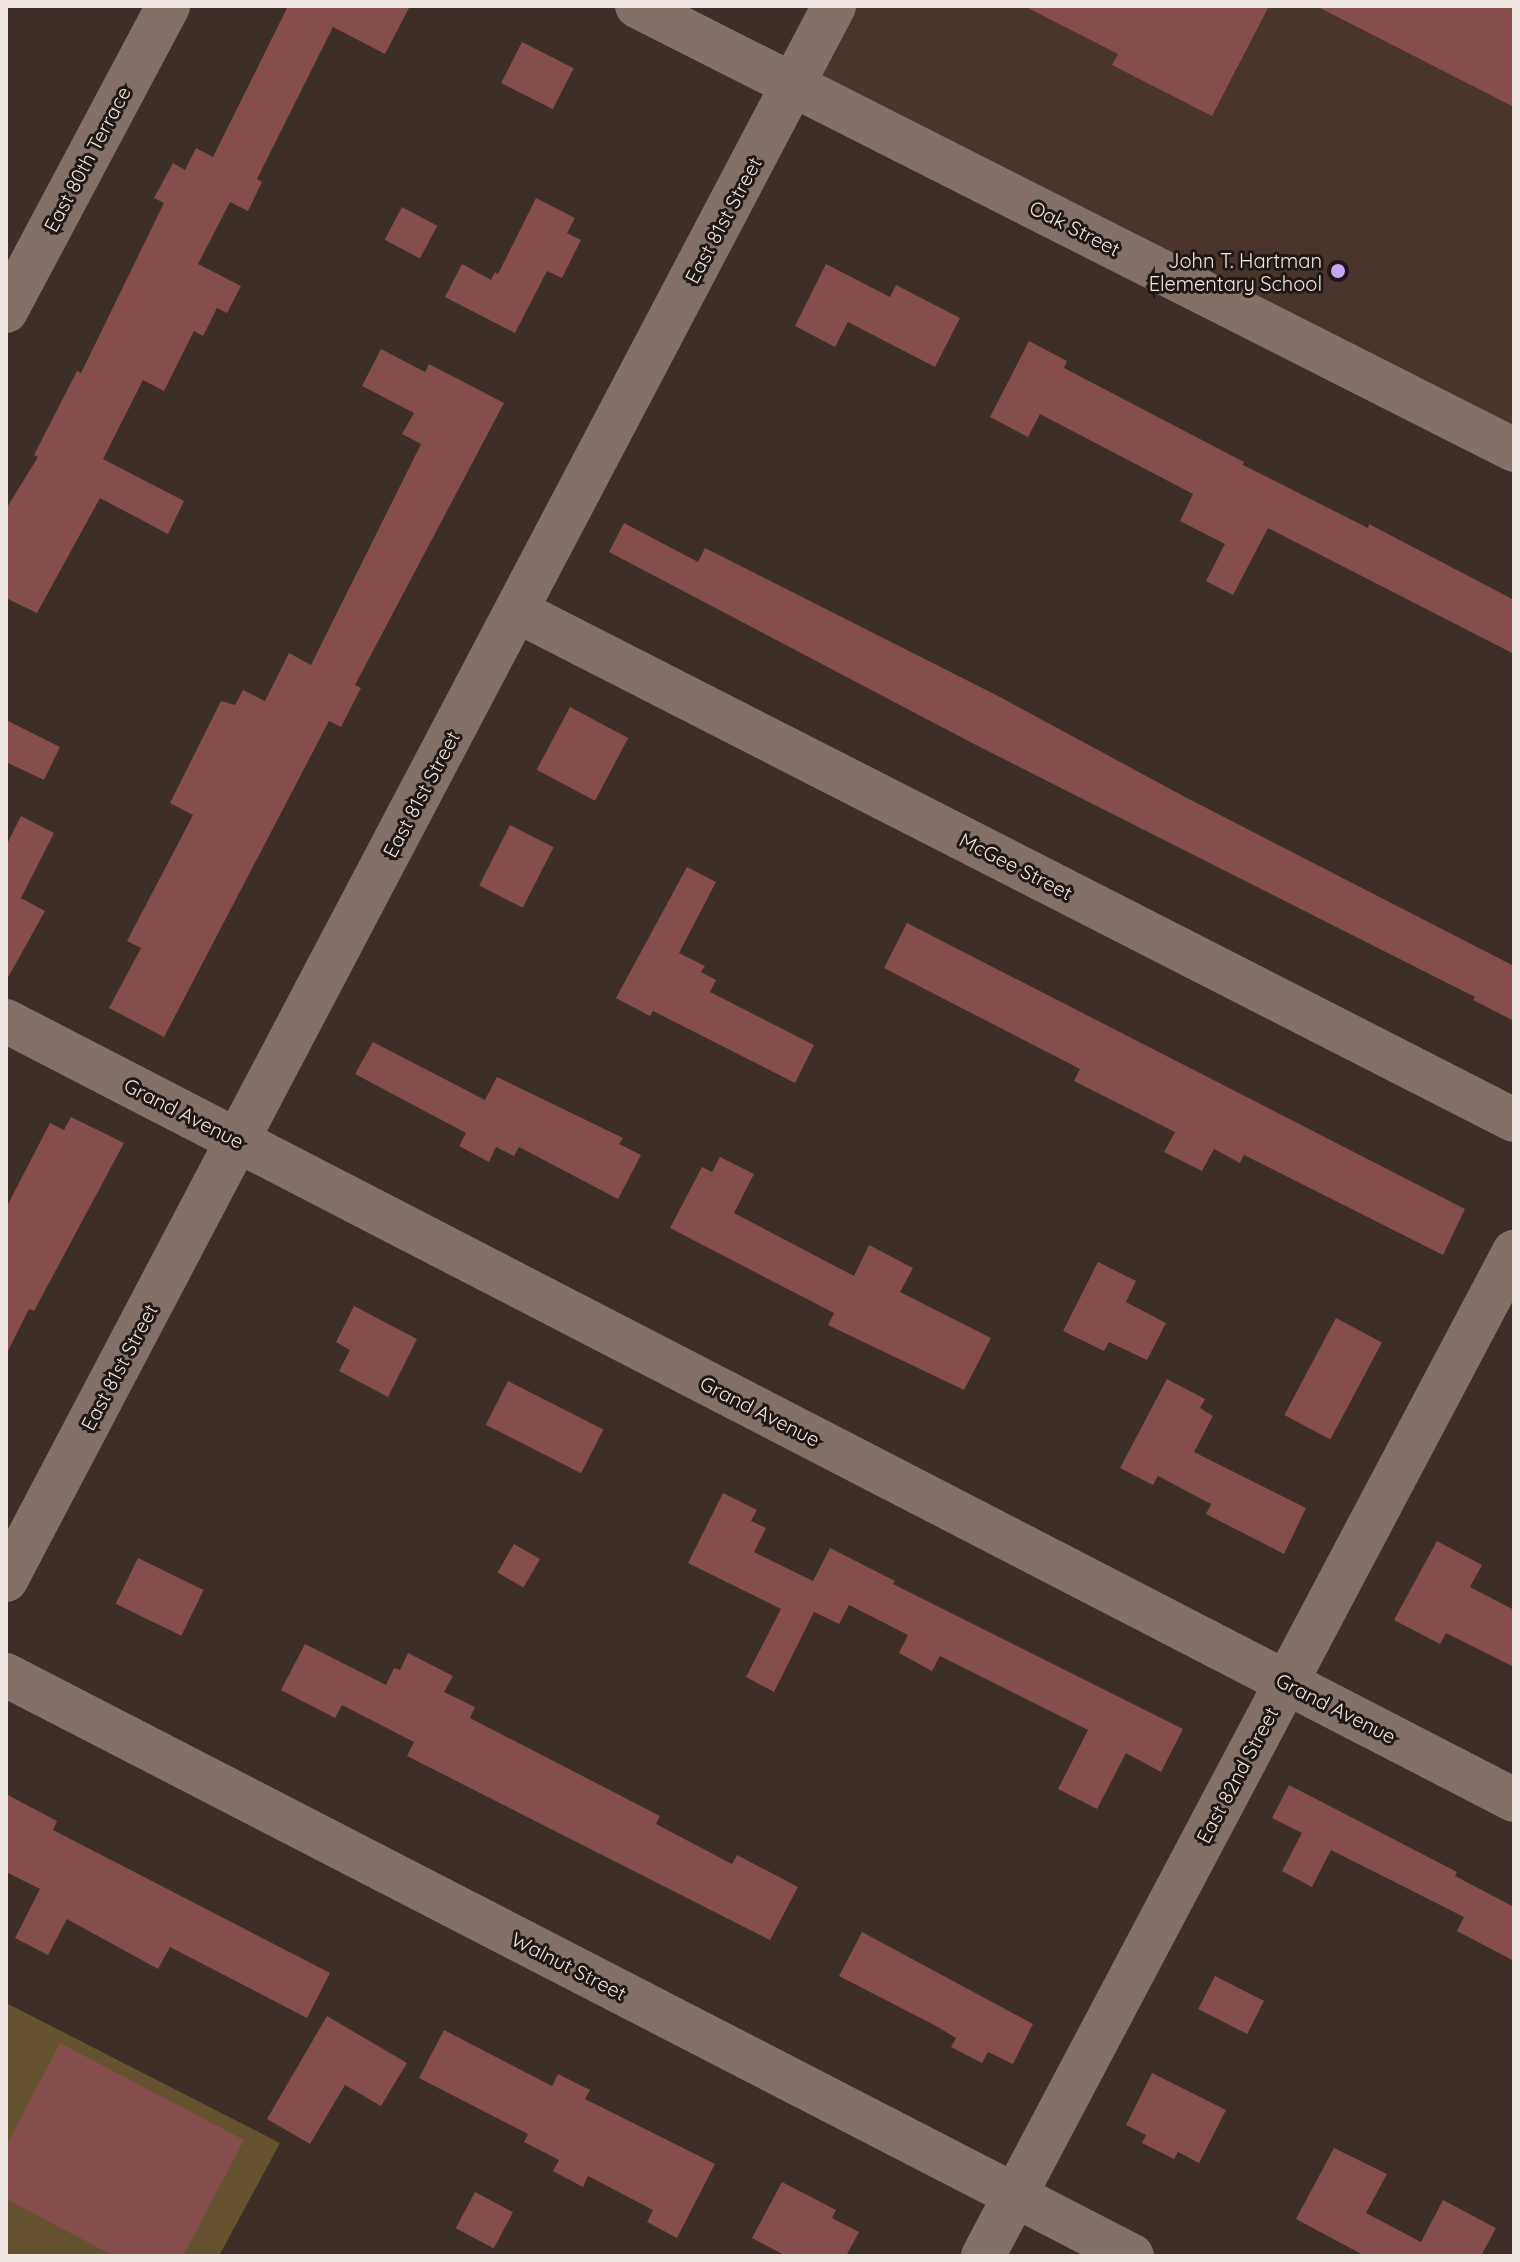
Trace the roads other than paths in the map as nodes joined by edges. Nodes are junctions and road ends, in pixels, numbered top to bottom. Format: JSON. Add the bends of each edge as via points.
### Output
{"nodes":[{"id":1,"x":168,"y":6,"type":"edge"},
{"id":2,"x":637,"y":6,"type":"edge"},
{"id":3,"x":834,"y":6,"type":"edge"},
{"id":4,"x":794,"y":85,"type":"junction"},
{"id":5,"x":6,"y":311,"type":"edge"},
{"id":6,"x":1514,"y":450,"type":"edge"},
{"id":7,"x":517,"y":611,"type":"junction"},
{"id":8,"x":6,"y":1021,"type":"edge"},
{"id":9,"x":1514,"y":1120,"type":"edge"},
{"id":10,"x":239,"y":1142,"type":"junction"},
{"id":11,"x":1514,"y":1252,"type":"edge"},
{"id":12,"x":6,"y":1580,"type":"edge"},
{"id":13,"x":6,"y":1675,"type":"edge"},
{"id":14,"x":1286,"y":1683,"type":"junction"},
{"id":15,"x":1514,"y":1800,"type":"edge"},
{"id":16,"x":1015,"y":2196,"type":"junction"},
{"id":17,"x":983,"y":2256,"type":"edge"},
{"id":18,"x":1132,"y":2256,"type":"edge"}],
"edges":[{"from":1,"to":5,"type":"street","name":"East 80th Terrace"},
{"from":2,"to":4,"type":"street","name":"Oak Street"},
{"from":3,"to":4,"type":"street","name":"East 81st Street"},
{"from":4,"to":6,"type":"street","name":"Oak Street"},
{"from":4,"to":7,"type":"street","name":"East 81st Street"},
{"from":7,"to":9,"type":"street","name":"McGee Street"},
{"from":7,"to":10,"type":"street","name":"East 81st Street"},
{"from":8,"to":10,"type":"street","name":"Grand Avenue"},
{"from":10,"to":12,"type":"street","name":"East 81st Street"},
{"from":10,"to":14,"type":"street","name":"Grand Avenue"},
{"from":11,"to":14,"type":"street","name":"East 82nd Street"},
{"from":13,"to":16,"type":"street","name":"Walnut Street"},
{"from":14,"to":15,"type":"street","name":"Grand Avenue"},
{"from":14,"to":16,"type":"street","name":"East 82nd Street"},
{"from":16,"to":17,"type":"street","name":"East 82nd Street"},
{"from":16,"to":18,"type":"street","name":"Walnut Street"}]}
